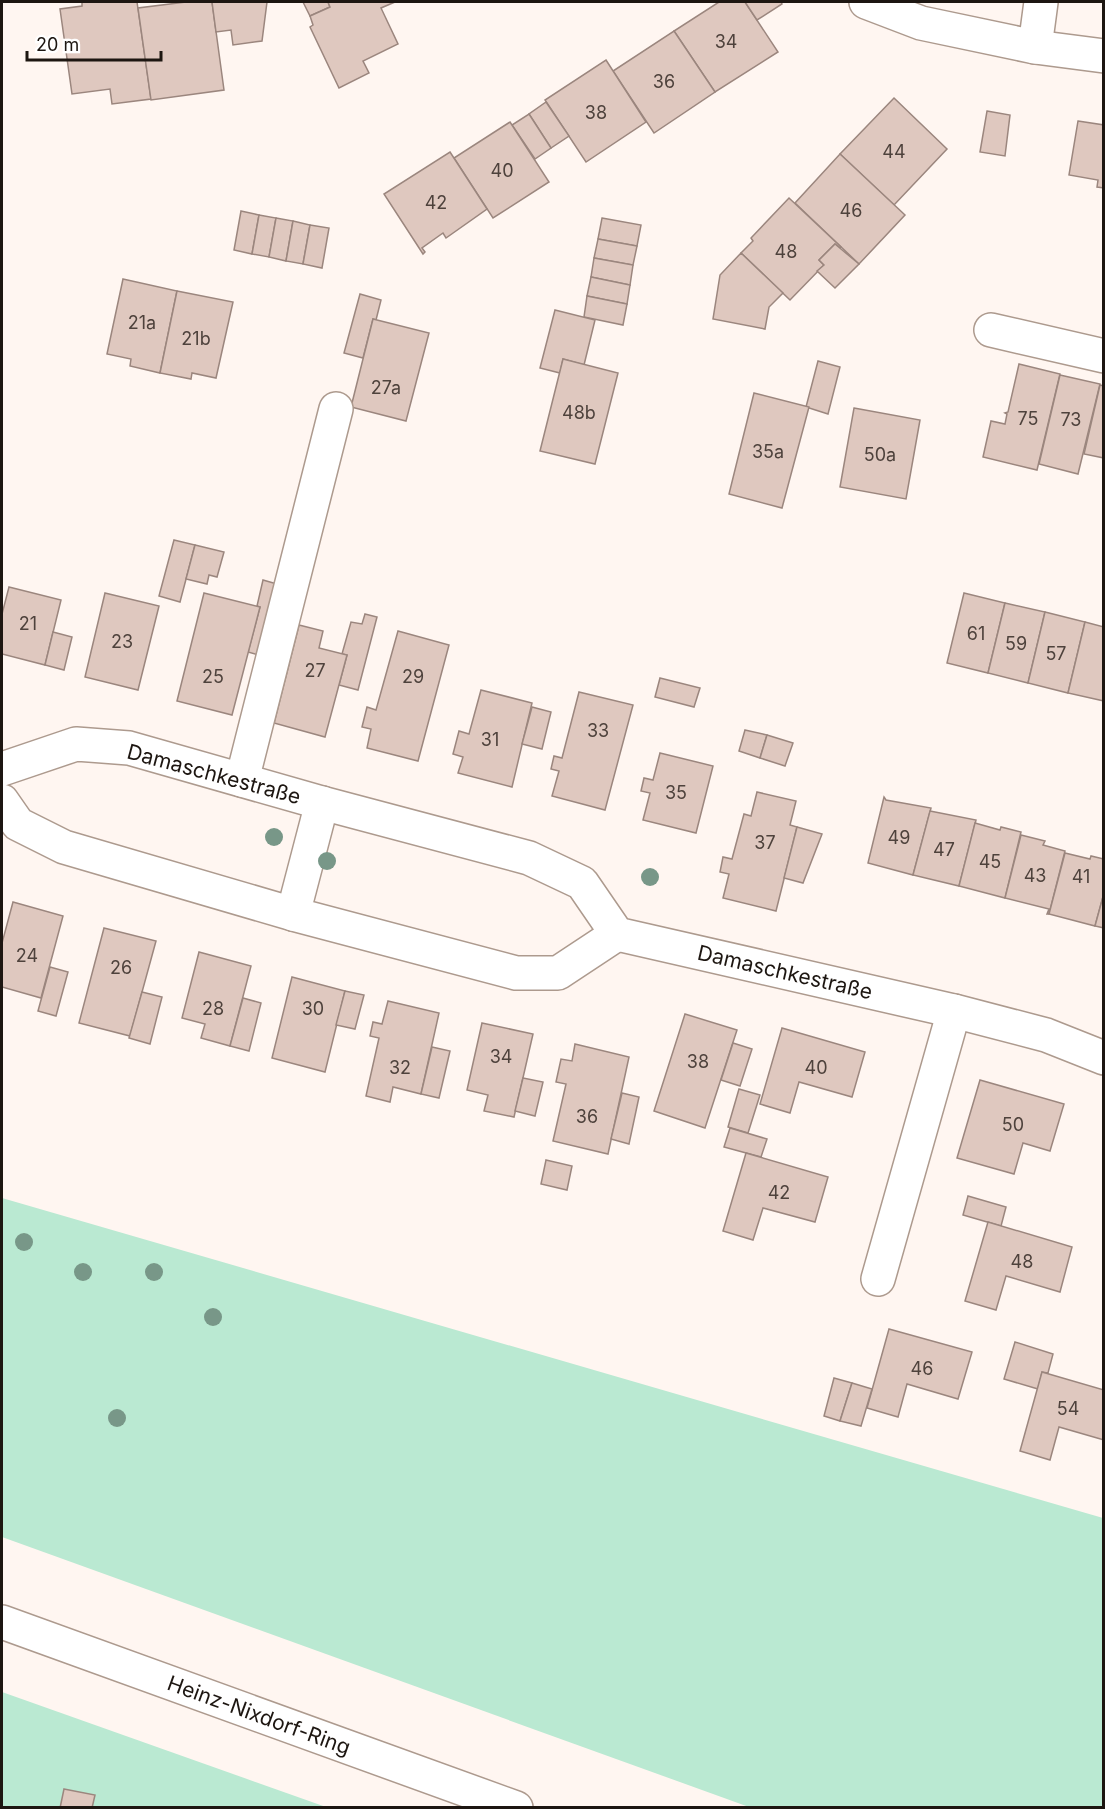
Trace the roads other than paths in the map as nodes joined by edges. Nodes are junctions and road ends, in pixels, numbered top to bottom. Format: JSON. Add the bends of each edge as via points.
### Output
{"nodes":[{"id":1,"x":866,"y":2,"type":"edge"},
{"id":2,"x":1041,"y":2,"type":"edge"},
{"id":3,"x":1035,"y":47,"type":"junction"},
{"id":4,"x":1104,"y":56,"type":"edge"},
{"id":5,"x":991,"y":330,"type":"dead end"},
{"id":6,"x":1104,"y":356,"type":"edge"},
{"id":7,"x":336,"y":409,"type":"dead end"},
{"id":8,"x":2,"y":768,"type":"edge"},
{"id":9,"x":242,"y":780,"type":"junction"},
{"id":10,"x":2,"y":801,"type":"edge"},
{"id":11,"x":322,"y":803,"type":"junction"},
{"id":12,"x":292,"y":914,"type":"junction"},
{"id":13,"x":617,"y":934,"type":"junction"},
{"id":14,"x":954,"y":1011,"type":"junction"},
{"id":15,"x":1104,"y":1058,"type":"edge"},
{"id":16,"x":878,"y":1279,"type":"dead end"},
{"id":17,"x":2,"y":1622,"type":"edge"},
{"id":18,"x":516,"y":1808,"type":"edge"}],
"edges":[{"from":1,"to":3,"type":"street","via":[[921,23]]},
{"from":2,"to":3,"type":"street"},
{"from":3,"to":4,"type":"street"},
{"from":5,"to":6,"type":"street"},
{"from":7,"to":9,"type":"street"},
{"from":8,"to":9,"type":"street","name":"Damaschkestraße","via":[[76,744],[129,748]]},
{"from":9,"to":11,"type":"street","name":"Damaschkestraße"},
{"from":10,"to":12,"type":"street","via":[[18,824],[63,848]]},
{"from":11,"to":12,"type":"street","name":"Damaschkestraße"},
{"from":11,"to":13,"type":"street","name":"Damaschkestraße","via":[[529,858],[582,883]]},
{"from":12,"to":13,"type":"street","via":[[516,973],[558,973]]},
{"from":13,"to":14,"type":"street","name":"Damaschkestraße"},
{"from":14,"to":15,"type":"street","name":"Damaschkestraße","via":[[1046,1035]]},
{"from":14,"to":16,"type":"street"},
{"from":17,"to":18,"type":"street","name":"Heinz-Nixdorf-Ring"}]}
